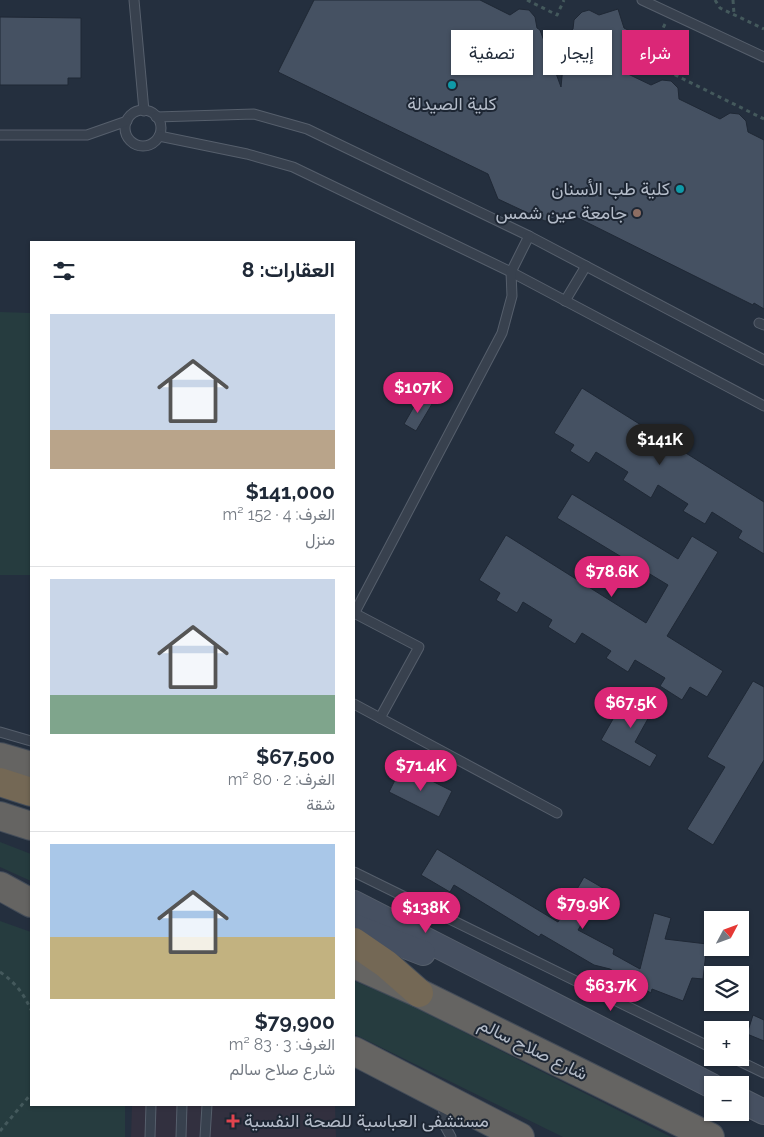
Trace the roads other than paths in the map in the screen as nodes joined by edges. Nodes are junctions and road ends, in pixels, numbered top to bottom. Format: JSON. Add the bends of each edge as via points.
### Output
{"nodes":[{"id":1,"x":134,"y":0,"type":"edge"},
{"id":2,"x":642,"y":0,"type":"edge"},
{"id":3,"x":764,"y":58,"type":"edge"},
{"id":4,"x":144,"y":111,"type":"junction"},
{"id":5,"x":156,"y":116,"type":"junction"},
{"id":6,"x":127,"y":120,"type":"junction"},
{"id":7,"x":0,"y":135,"type":"edge"},
{"id":8,"x":159,"y":136,"type":"junction"},
{"id":9,"x":529,"y":236,"type":"junction"},
{"id":10,"x":586,"y":266,"type":"junction"},
{"id":11,"x":511,"y":272,"type":"junction"},
{"id":12,"x":565,"y":301,"type":"junction"},
{"id":13,"x":764,"y":360,"type":"edge"},
{"id":14,"x":764,"y":406,"type":"edge"},
{"id":15,"x":355,"y":612,"type":"edge"},
{"id":16,"x":355,"y":615,"type":"edge"},
{"id":17,"x":355,"y":705,"type":"edge"},
{"id":18,"x":380,"y":718,"type":"junction"},
{"id":19,"x":0,"y":732,"type":"edge"},
{"id":20,"x":30,"y":741,"type":"edge"},
{"id":21,"x":0,"y":757,"type":"edge"},
{"id":22,"x":30,"y":766,"type":"edge"},
{"id":23,"x":0,"y":782,"type":"edge"},
{"id":24,"x":30,"y":792,"type":"edge"},
{"id":25,"x":557,"y":813,"type":"dead end"},
{"id":26,"x":0,"y":816,"type":"edge"},
{"id":27,"x":30,"y":826,"type":"edge"},
{"id":28,"x":355,"y":872,"type":"edge"},
{"id":29,"x":355,"y":904,"type":"edge"},
{"id":30,"x":355,"y":926,"type":"edge"},
{"id":31,"x":355,"y":943,"type":"edge"},
{"id":32,"x":355,"y":964,"type":"edge"},
{"id":33,"x":492,"y":973,"type":"junction"},
{"id":34,"x":419,"y":993,"type":"junction"},
{"id":35,"x":704,"y":1044,"type":"edge"},
{"id":36,"x":355,"y":1052,"type":"edge"},
{"id":37,"x":749,"y":1066,"type":"edge"},
{"id":38,"x":764,"y":1073,"type":"edge"},
{"id":39,"x":704,"y":1082,"type":"edge"},
{"id":40,"x":442,"y":1097,"type":"junction"},
{"id":41,"x":749,"y":1104,"type":"edge"},
{"id":42,"x":151,"y":1106,"type":"edge"},
{"id":43,"x":182,"y":1106,"type":"edge"},
{"id":44,"x":207,"y":1106,"type":"edge"},
{"id":45,"x":764,"y":1112,"type":"edge"},
{"id":46,"x":150,"y":1137,"type":"edge"},
{"id":47,"x":181,"y":1137,"type":"edge"},
{"id":48,"x":205,"y":1137,"type":"edge"},
{"id":49,"x":451,"y":1137,"type":"edge"},
{"id":50,"x":520,"y":1137,"type":"edge"},
{"id":51,"x":710,"y":1137,"type":"edge"}],
"edges":[{"from":1,"to":4,"type":"lane"},
{"from":2,"to":3,"type":"lane"},
{"from":4,"to":5,"type":"lane"},
{"from":4,"to":6,"type":"lane","via":[[137,111]]},
{"from":5,"to":8,"type":"lane","via":[[160,122]]},
{"from":5,"to":9,"type":"lane","via":[[254,114],[307,129]]},
{"from":6,"to":7,"type":"lane","via":[[87,135]]},
{"from":6,"to":8,"type":"lane","via":[[126,134],[135,144],[149,145]]},
{"from":8,"to":11,"type":"lane","via":[[293,167]]},
{"from":9,"to":10,"type":"lane"},
{"from":9,"to":11,"type":"lane"},
{"from":10,"to":12,"type":"lane"},
{"from":10,"to":13,"type":"lane"},
{"from":11,"to":12,"type":"lane"},
{"from":11,"to":15,"type":"lane","via":[[512,296],[502,333]]},
{"from":12,"to":14,"type":"lane"},
{"from":16,"to":18,"type":"lane","via":[[419,647]]},
{"from":17,"to":18,"type":"lane"},
{"from":18,"to":25,"type":"lane"},
{"from":19,"to":20,"type":"lane"},
{"from":21,"to":22,"type":"highway"},
{"from":23,"to":24,"type":"highway"},
{"from":26,"to":27,"type":"highway"},
{"from":28,"to":35,"type":"lane"},
{"from":29,"to":33,"type":"main road"},
{"from":30,"to":33,"type":"main road","via":[[446,963]]},
{"from":31,"to":34,"type":"highway"},
{"from":32,"to":34,"type":"highway","name":"شارع صلاح سالم"},
{"from":33,"to":39,"type":"main road"},
{"from":34,"to":51,"type":"highway","name":"شارع صلاح سالم"},
{"from":36,"to":40,"type":"highway"},
{"from":37,"to":38,"type":"lane"},
{"from":40,"to":49,"type":"lane","via":[[445,1126]]},
{"from":40,"to":50,"type":"highway"},
{"from":41,"to":45,"type":"main road"},
{"from":42,"to":46,"type":"lane"},
{"from":43,"to":47,"type":"lane"},
{"from":44,"to":48,"type":"lane"}]}
